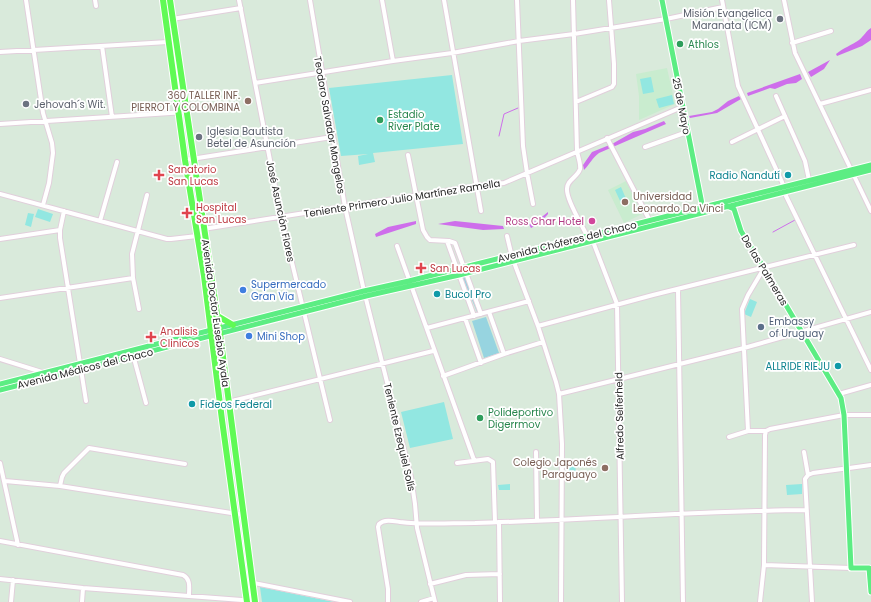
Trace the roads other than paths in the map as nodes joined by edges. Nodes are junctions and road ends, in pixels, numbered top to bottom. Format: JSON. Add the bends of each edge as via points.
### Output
{"nodes":[{"id":1,"x":26,"y":0,"type":"edge"},
{"id":2,"x":95,"y":0,"type":"edge"},
{"id":3,"x":162,"y":0,"type":"edge"},
{"id":4,"x":170,"y":0,"type":"edge"},
{"id":5,"x":239,"y":0,"type":"edge"},
{"id":6,"x":310,"y":0,"type":"edge"},
{"id":7,"x":382,"y":0,"type":"edge"},
{"id":8,"x":444,"y":0,"type":"edge"},
{"id":9,"x":517,"y":0,"type":"edge"},
{"id":10,"x":573,"y":0,"type":"edge"},
{"id":11,"x":609,"y":0,"type":"edge"},
{"id":12,"x":662,"y":0,"type":"edge"},
{"id":13,"x":722,"y":0,"type":"edge"},
{"id":14,"x":784,"y":0,"type":"edge"},
{"id":15,"x":96,"y":6,"type":"dead end"},
{"id":16,"x":723,"y":6,"type":"junction"},
{"id":17,"x":241,"y":8,"type":"junction"},
{"id":18,"x":172,"y":19,"type":"junction"},
{"id":19,"x":666,"y":19,"type":"junction"},
{"id":20,"x":611,"y":28,"type":"junction"},
{"id":21,"x":831,"y":31,"type":"dead end"},
{"id":22,"x":574,"y":34,"type":"junction"},
{"id":23,"x":519,"y":41,"type":"junction"},
{"id":24,"x":168,"y":42,"type":"junction"},
{"id":25,"x":792,"y":43,"type":"junction"},
{"id":26,"x":102,"y":46,"type":"junction"},
{"id":27,"x":33,"y":50,"type":"junction"},
{"id":28,"x":0,"y":52,"type":"edge"},
{"id":29,"x":452,"y":53,"type":"junction"},
{"id":30,"x":393,"y":61,"type":"junction"},
{"id":31,"x":321,"y":72,"type":"junction"},
{"id":32,"x":255,"y":83,"type":"junction"},
{"id":33,"x":871,"y":90,"type":"edge"},
{"id":34,"x":776,"y":96,"type":"dead end"},
{"id":35,"x":576,"y":102,"type":"junction"},
{"id":36,"x":820,"y":104,"type":"junction"},
{"id":37,"x":682,"y":107,"type":"junction"},
{"id":38,"x":182,"y":112,"type":"junction"},
{"id":39,"x":785,"y":116,"type":"junction"},
{"id":40,"x":112,"y":117,"type":"junction"},
{"id":41,"x":45,"y":121,"type":"junction"},
{"id":42,"x":0,"y":124,"type":"edge"},
{"id":43,"x":757,"y":129,"type":"junction"},
{"id":44,"x":687,"y":132,"type":"junction"},
{"id":45,"x":332,"y":137,"type":"junction"},
{"id":46,"x":606,"y":138,"type":"junction"},
{"id":47,"x":732,"y":142,"type":"dead end"},
{"id":48,"x":268,"y":147,"type":"junction"},
{"id":49,"x":645,"y":147,"type":"dead end"},
{"id":50,"x":577,"y":151,"type":"junction"},
{"id":51,"x":408,"y":155,"type":"dead end"},
{"id":52,"x":192,"y":158,"type":"junction"},
{"id":53,"x":186,"y":160,"type":"junction"},
{"id":54,"x":117,"y":162,"type":"dead end"},
{"id":55,"x":871,"y":164,"type":"edge"},
{"id":56,"x":871,"y":170,"type":"edge"},
{"id":57,"x":852,"y":172,"type":"junction"},
{"id":58,"x":526,"y":173,"type":"junction"},
{"id":59,"x":810,"y":180,"type":"junction"},
{"id":60,"x":476,"y":186,"type":"junction"},
{"id":61,"x":784,"y":189,"type":"junction"},
{"id":62,"x":0,"y":194,"type":"edge"},
{"id":63,"x":147,"y":195,"type":"dead end"},
{"id":64,"x":415,"y":195,"type":"junction"},
{"id":65,"x":700,"y":198,"type":"junction"},
{"id":66,"x":734,"y":199,"type":"junction"},
{"id":67,"x":533,"y":204,"type":"dead end"},
{"id":68,"x":43,"y":205,"type":"junction"},
{"id":69,"x":726,"y":206,"type":"junction"},
{"id":70,"x":345,"y":207,"type":"junction"},
{"id":71,"x":704,"y":208,"type":"junction"},
{"id":72,"x":64,"y":211,"type":"junction"},
{"id":73,"x":481,"y":211,"type":"dead end"},
{"id":74,"x":871,"y":211,"type":"edge"},
{"id":75,"x":281,"y":217,"type":"junction"},
{"id":76,"x":649,"y":220,"type":"junction"},
{"id":77,"x":100,"y":221,"type":"junction"},
{"id":78,"x":652,"y":226,"type":"junction"},
{"id":79,"x":203,"y":229,"type":"junction"},
{"id":80,"x":60,"y":230,"type":"junction"},
{"id":81,"x":138,"y":230,"type":"junction"},
{"id":82,"x":197,"y":236,"type":"junction"},
{"id":83,"x":507,"y":236,"type":"dead end"},
{"id":84,"x":589,"y":238,"type":"junction"},
{"id":85,"x":0,"y":239,"type":"edge"},
{"id":86,"x":447,"y":241,"type":"junction"},
{"id":87,"x":854,"y":245,"type":"dead end"},
{"id":88,"x":397,"y":246,"type":"dead end"},
{"id":89,"x":816,"y":255,"type":"junction"},
{"id":90,"x":512,"y":257,"type":"junction"},
{"id":91,"x":464,"y":267,"type":"junction"},
{"id":92,"x":764,"y":268,"type":"junction"},
{"id":93,"x":457,"y":269,"type":"junction"},
{"id":94,"x":466,"y":273,"type":"junction"},
{"id":95,"x":459,"y":275,"type":"junction"},
{"id":96,"x":133,"y":278,"type":"junction"},
{"id":97,"x":409,"y":283,"type":"junction"},
{"id":98,"x":68,"y":287,"type":"junction"},
{"id":99,"x":364,"y":290,"type":"junction"},
{"id":100,"x":678,"y":290,"type":"junction"},
{"id":101,"x":366,"y":296,"type":"junction"},
{"id":102,"x":0,"y":298,"type":"edge"},
{"id":103,"x":529,"y":302,"type":"junction"},
{"id":104,"x":617,"y":304,"type":"junction"},
{"id":105,"x":139,"y":309,"type":"dead end"},
{"id":106,"x":303,"y":309,"type":"junction"},
{"id":107,"x":489,"y":312,"type":"junction"},
{"id":108,"x":871,"y":312,"type":"edge"},
{"id":109,"x":481,"y":314,"type":"junction"},
{"id":110,"x":216,"y":315,"type":"junction"},
{"id":111,"x":474,"y":316,"type":"junction"},
{"id":112,"x":465,"y":318,"type":"junction"},
{"id":113,"x":846,"y":319,"type":"junction"},
{"id":114,"x":233,"y":325,"type":"junction"},
{"id":115,"x":538,"y":326,"type":"junction"},
{"id":116,"x":426,"y":328,"type":"junction"},
{"id":117,"x":800,"y":331,"type":"junction"},
{"id":118,"x":215,"y":332,"type":"junction"},
{"id":119,"x":543,"y":342,"type":"junction"},
{"id":120,"x":744,"y":348,"type":"junction"},
{"id":121,"x":433,"y":351,"type":"junction"},
{"id":122,"x":133,"y":353,"type":"junction"},
{"id":123,"x":504,"y":354,"type":"junction"},
{"id":124,"x":0,"y":359,"type":"edge"},
{"id":125,"x":383,"y":363,"type":"junction"},
{"id":126,"x":481,"y":363,"type":"junction"},
{"id":127,"x":80,"y":364,"type":"junction"},
{"id":128,"x":680,"y":364,"type":"junction"},
{"id":129,"x":80,"y":370,"type":"junction"},
{"id":130,"x":871,"y":370,"type":"edge"},
{"id":131,"x":46,"y":375,"type":"junction"},
{"id":132,"x":443,"y":376,"type":"junction"},
{"id":133,"x":618,"y":378,"type":"junction"},
{"id":134,"x":321,"y":379,"type":"junction"},
{"id":135,"x":0,"y":384,"type":"edge"},
{"id":136,"x":871,"y":385,"type":"edge"},
{"id":137,"x":0,"y":390,"type":"edge"},
{"id":138,"x":559,"y":394,"type":"junction"},
{"id":139,"x":839,"y":394,"type":"junction"},
{"id":140,"x":86,"y":402,"type":"dead end"},
{"id":141,"x":228,"y":402,"type":"junction"},
{"id":142,"x":146,"y":403,"type":"dead end"},
{"id":143,"x":844,"y":415,"type":"junction"},
{"id":144,"x":871,"y":415,"type":"edge"},
{"id":145,"x":330,"y":420,"type":"dead end"},
{"id":146,"x":748,"y":431,"type":"junction"},
{"id":147,"x":766,"y":431,"type":"junction"},
{"id":148,"x":729,"y":437,"type":"dead end"},
{"id":149,"x":536,"y":452,"type":"dead end"},
{"id":150,"x":804,"y":452,"type":"dead end"},
{"id":151,"x":474,"y":460,"type":"junction"},
{"id":152,"x":0,"y":463,"type":"edge"},
{"id":153,"x":457,"y":463,"type":"dead end"},
{"id":154,"x":185,"y":464,"type":"dead end"},
{"id":155,"x":871,"y":465,"type":"edge"},
{"id":156,"x":847,"y":469,"type":"junction"},
{"id":157,"x":237,"y":470,"type":"junction"},
{"id":158,"x":229,"y":471,"type":"junction"},
{"id":159,"x":808,"y":475,"type":"junction"},
{"id":160,"x":5,"y":481,"type":"junction"},
{"id":161,"x":60,"y":486,"type":"junction"},
{"id":162,"x":807,"y":510,"type":"junction"},
{"id":163,"x":765,"y":511,"type":"junction"},
{"id":164,"x":235,"y":514,"type":"junction"},
{"id":165,"x":682,"y":514,"type":"junction"},
{"id":166,"x":244,"y":515,"type":"junction"},
{"id":167,"x":620,"y":517,"type":"junction"},
{"id":168,"x":562,"y":520,"type":"junction"},
{"id":169,"x":537,"y":521,"type":"junction"},
{"id":170,"x":497,"y":522,"type":"junction"},
{"id":171,"x":416,"y":524,"type":"junction"},
{"id":172,"x":0,"y":541,"type":"edge"},
{"id":173,"x":18,"y":545,"type":"junction"},
{"id":174,"x":764,"y":565,"type":"junction"},
{"id":175,"x":810,"y":567,"type":"junction"},
{"id":176,"x":851,"y":568,"type":"junction"},
{"id":177,"x":870,"y":568,"type":"edge"},
{"id":178,"x":500,"y":574,"type":"junction"},
{"id":179,"x":0,"y":579,"type":"edge"},
{"id":180,"x":13,"y":580,"type":"junction"},
{"id":181,"x":244,"y":581,"type":"junction"},
{"id":182,"x":252,"y":582,"type":"junction"},
{"id":183,"x":430,"y":584,"type":"junction"},
{"id":184,"x":83,"y":588,"type":"junction"},
{"id":185,"x":871,"y":592,"type":"edge"},
{"id":186,"x":189,"y":595,"type":"junction"},
{"id":187,"x":435,"y":600,"type":"edge"},
{"id":188,"x":247,"y":601,"type":"edge"},
{"id":189,"x":255,"y":601,"type":"edge"},
{"id":190,"x":11,"y":602,"type":"edge"},
{"id":191,"x":82,"y":602,"type":"edge"},
{"id":192,"x":350,"y":602,"type":"edge"},
{"id":193,"x":388,"y":602,"type":"edge"},
{"id":194,"x":421,"y":602,"type":"edge"},
{"id":195,"x":500,"y":602,"type":"edge"},
{"id":196,"x":561,"y":602,"type":"edge"},
{"id":197,"x":622,"y":602,"type":"edge"},
{"id":198,"x":683,"y":602,"type":"edge"},
{"id":199,"x":760,"y":602,"type":"edge"},
{"id":200,"x":812,"y":602,"type":"edge"}],
"edges":[{"from":1,"to":27,"type":"street"},
{"from":2,"to":15,"type":"street"},
{"from":3,"to":24,"type":"highway","name":"Avenida Doctor Eusebio Ayala"},
{"from":4,"to":18,"type":"highway","name":"Avenida Doctor Eusebio Ayala"},
{"from":5,"to":17,"type":"street","name":"José Asunción Flores"},
{"from":6,"to":31,"type":"street","name":"Teodoro Salvador Mongelos"},
{"from":7,"to":30,"type":"street"},
{"from":8,"to":29,"type":"street"},
{"from":9,"to":23,"type":"street"},
{"from":10,"to":22,"type":"street"},
{"from":11,"to":20,"type":"street"},
{"from":12,"to":19,"type":"main road","name":"25 de Mayo"},
{"from":13,"to":16,"type":"street"},
{"from":14,"to":25,"type":"street"},
{"from":16,"to":19,"type":"street"},
{"from":16,"to":43,"type":"street","via":[[739,89]]},
{"from":17,"to":18,"type":"street"},
{"from":17,"to":32,"type":"street","name":"José Asunción Flores"},
{"from":18,"to":38,"type":"highway","name":"Avenida Doctor Eusebio Ayala"},
{"from":19,"to":20,"type":"street"},
{"from":19,"to":37,"type":"main road","name":"25 de Mayo"},
{"from":20,"to":22,"type":"street"},
{"from":20,"to":35,"type":"street","via":[[614,84]]},
{"from":21,"to":25,"type":"street"},
{"from":22,"to":23,"type":"street"},
{"from":22,"to":35,"type":"street"},
{"from":23,"to":29,"type":"street"},
{"from":23,"to":58,"type":"street"},
{"from":24,"to":26,"type":"street"},
{"from":24,"to":38,"type":"highway","name":"Avenida Doctor Eusebio Ayala"},
{"from":25,"to":36,"type":"street"},
{"from":26,"to":27,"type":"street"},
{"from":26,"to":40,"type":"street"},
{"from":27,"to":28,"type":"street"},
{"from":27,"to":41,"type":"street"},
{"from":29,"to":30,"type":"street"},
{"from":29,"to":60,"type":"street"},
{"from":30,"to":31,"type":"street"},
{"from":31,"to":32,"type":"street"},
{"from":31,"to":45,"type":"street","name":"Teodoro Salvador Mongelos"},
{"from":32,"to":48,"type":"street","name":"José Asunción Flores"},
{"from":33,"to":36,"type":"street"},
{"from":34,"to":39,"type":"street"},
{"from":35,"to":50,"type":"street"},
{"from":36,"to":57,"type":"street"},
{"from":37,"to":44,"type":"main road","name":"25 de Mayo"},
{"from":37,"to":46,"type":"street","name":"Teniente Primero Julio Martínez Ramella"},
{"from":38,"to":40,"type":"street"},
{"from":38,"to":52,"type":"highway","name":"Avenida Doctor Eusebio Ayala"},
{"from":38,"to":53,"type":"highway","name":"Avenida Doctor Eusebio Ayala"},
{"from":39,"to":43,"type":"street"},
{"from":39,"to":59,"type":"street","via":[[805,161]]},
{"from":40,"to":41,"type":"street"},
{"from":41,"to":42,"type":"street"},
{"from":41,"to":68,"type":"street","via":[[52,143],[53,162]]},
{"from":43,"to":47,"type":"street"},
{"from":43,"to":61,"type":"street"},
{"from":44,"to":49,"type":"street"},
{"from":44,"to":65,"type":"main road","name":"25 de Mayo"},
{"from":45,"to":48,"type":"street"},
{"from":45,"to":70,"type":"street","name":"Teodoro Salvador Mongelos"},
{"from":46,"to":50,"type":"street","name":"Teniente Primero Julio Martínez Ramella"},
{"from":46,"to":76,"type":"street"},
{"from":48,"to":52,"type":"street"},
{"from":48,"to":75,"type":"street","name":"José Asunción Flores"},
{"from":50,"to":58,"type":"street","name":"Teniente Primero Julio Martínez Ramella"},
{"from":50,"to":84,"type":"street","name":"Alfredo Seiferheld","via":[[580,170],[569,182],[567,189],[569,199]]},
{"from":51,"to":64,"type":"street"},
{"from":52,"to":53,"type":"street"},
{"from":52,"to":79,"type":"highway","name":"Avenida Doctor Eusebio Ayala"},
{"from":53,"to":82,"type":"highway","name":"Avenida Doctor Eusebio Ayala"},
{"from":54,"to":77,"type":"street"},
{"from":55,"to":57,"type":"main road","name":"Avenida Chóferes del Chaco"},
{"from":56,"to":57,"type":"main road","name":"Avenida Chóferes del Chaco"},
{"from":57,"to":59,"type":"main road","name":"Avenida Chóferes del Chaco"},
{"from":57,"to":61,"type":"main road","name":"Avenida Chóferes del Chaco"},
{"from":57,"to":74,"type":"street"},
{"from":58,"to":60,"type":"street","name":"Teniente Primero Julio Martínez Ramella","via":[[504,183]]},
{"from":58,"to":67,"type":"street"},
{"from":59,"to":61,"type":"main road","name":"Avenida Chóferes del Chaco"},
{"from":60,"to":64,"type":"street","name":"Teniente Primero Julio Martínez Ramella"},
{"from":60,"to":73,"type":"street"},
{"from":61,"to":66,"type":"main road","name":"Avenida Chóferes del Chaco"},
{"from":61,"to":69,"type":"main road","name":"Avenida Chóferes del Chaco"},
{"from":61,"to":89,"type":"street"},
{"from":62,"to":68,"type":"street"},
{"from":63,"to":81,"type":"street"},
{"from":64,"to":70,"type":"street","name":"Teniente Primero Julio Martínez Ramella"},
{"from":64,"to":86,"type":"street","via":[[425,236],[433,241]]},
{"from":65,"to":66,"type":"main road","via":[[708,203]]},
{"from":65,"to":71,"type":"main road","name":"25 de Mayo"},
{"from":66,"to":71,"type":"main road","name":"Avenida Chóferes del Chaco"},
{"from":68,"to":72,"type":"street"},
{"from":69,"to":71,"type":"main road","name":"Avenida Chóferes del Chaco"},
{"from":69,"to":92,"type":"main road","name":"De las Palmeras","via":[[734,209],[741,231]]},
{"from":70,"to":75,"type":"street","name":"Teniente Primero Julio Martínez Ramella"},
{"from":70,"to":99,"type":"street","name":"Teodoro Salvador Mongelos"},
{"from":71,"to":76,"type":"main road","name":"Avenida Chóferes del Chaco"},
{"from":71,"to":78,"type":"main road","name":"Avenida Chóferes del Chaco"},
{"from":72,"to":77,"type":"street"},
{"from":72,"to":80,"type":"street"},
{"from":75,"to":79,"type":"street","name":"Teniente Primero Julio Martínez Ramella"},
{"from":75,"to":106,"type":"street","name":"José Asunción Flores"},
{"from":76,"to":78,"type":"street"},
{"from":76,"to":84,"type":"main road","name":"Avenida Chóferes del Chaco"},
{"from":77,"to":81,"type":"street"},
{"from":78,"to":84,"type":"main road","name":"Avenida Chóferes del Chaco"},
{"from":79,"to":110,"type":"highway","name":"Avenida Doctor Eusebio Ayala"},
{"from":80,"to":85,"type":"street"},
{"from":80,"to":98,"type":"street"},
{"from":81,"to":82,"type":"street","via":[[171,239]]},
{"from":81,"to":96,"type":"street","via":[[132,254]]},
{"from":82,"to":118,"type":"highway","name":"Avenida Doctor Eusebio Ayala"},
{"from":83,"to":90,"type":"street"},
{"from":84,"to":90,"type":"main road","name":"Avenida Chóferes del Chaco"},
{"from":84,"to":104,"type":"street","name":"Alfredo Seiferheld"},
{"from":86,"to":91,"type":"street","via":[[453,242]]},
{"from":86,"to":93,"type":"street"},
{"from":87,"to":89,"type":"street"},
{"from":88,"to":97,"type":"street"},
{"from":89,"to":92,"type":"street"},
{"from":89,"to":113,"type":"street"},
{"from":90,"to":91,"type":"main road","name":"Avenida Chóferes del Chaco"},
{"from":90,"to":94,"type":"main road","name":"Avenida Chóferes del Chaco"},
{"from":90,"to":103,"type":"street"},
{"from":91,"to":93,"type":"main road","name":"Avenida Chóferes del Chaco"},
{"from":91,"to":94,"type":"street"},
{"from":92,"to":100,"type":"street"},
{"from":92,"to":117,"type":"main road","name":"De las Palmeras"},
{"from":92,"to":120,"type":"street","via":[[742,309]]},
{"from":93,"to":95,"type":"street"},
{"from":93,"to":97,"type":"main road","name":"Avenida Chóferes del Chaco"},
{"from":94,"to":95,"type":"main road","name":"Avenida Chóferes del Chaco"},
{"from":94,"to":109,"type":"street"},
{"from":95,"to":97,"type":"main road","name":"Avenida Chóferes del Chaco"},
{"from":95,"to":111,"type":"street"},
{"from":96,"to":98,"type":"street"},
{"from":96,"to":105,"type":"street"},
{"from":97,"to":99,"type":"main road","name":"Avenida Chóferes del Chaco"},
{"from":97,"to":101,"type":"main road","name":"Avenida Chóferes del Chaco"},
{"from":97,"to":116,"type":"street"},
{"from":98,"to":102,"type":"street"},
{"from":98,"to":127,"type":"street"},
{"from":99,"to":101,"type":"street","name":"Teodoro Salvador Mongelos"},
{"from":99,"to":106,"type":"main road","name":"Avenida Chóferes del Chaco"},
{"from":100,"to":104,"type":"street"},
{"from":100,"to":128,"type":"street"},
{"from":101,"to":106,"type":"main road","name":"Avenida Chóferes del Chaco"},
{"from":101,"to":125,"type":"street","name":"Teniente Ezequiel Solís"},
{"from":103,"to":107,"type":"street"},
{"from":103,"to":115,"type":"street"},
{"from":104,"to":115,"type":"street"},
{"from":104,"to":133,"type":"street","name":"Alfredo Seiferheld"},
{"from":106,"to":114,"type":"main road","name":"Avenida Chóferes del Chaco"},
{"from":106,"to":118,"type":"main road","name":"Avenida Chóferes del Chaco"},
{"from":106,"to":134,"type":"street","name":"José Asunción Flores"},
{"from":107,"to":109,"type":"street"},
{"from":107,"to":123,"type":"street"},
{"from":108,"to":113,"type":"street"},
{"from":109,"to":111,"type":"street"},
{"from":110,"to":114,"type":"highway"},
{"from":110,"to":118,"type":"highway","name":"Avenida Doctor Eusebio Ayala"},
{"from":111,"to":112,"type":"street"},
{"from":112,"to":116,"type":"street"},
{"from":112,"to":126,"type":"street"},
{"from":113,"to":117,"type":"street"},
{"from":113,"to":130,"type":"street"},
{"from":114,"to":118,"type":"main road","name":"Avenida Chóferes del Chaco"},
{"from":115,"to":119,"type":"street"},
{"from":116,"to":121,"type":"street"},
{"from":117,"to":120,"type":"street"},
{"from":117,"to":139,"type":"main road","name":"De las Palmeras"},
{"from":118,"to":122,"type":"main road","name":"Avenida Médicos del Chaco"},
{"from":118,"to":141,"type":"highway","name":"Avenida Doctor Eusebio Ayala"},
{"from":118,"to":158,"type":"highway","name":"Avenida Doctor Eusebio Ayala"},
{"from":119,"to":123,"type":"street"},
{"from":119,"to":138,"type":"street"},
{"from":120,"to":128,"type":"street"},
{"from":120,"to":146,"type":"street"},
{"from":121,"to":125,"type":"street"},
{"from":121,"to":132,"type":"street"},
{"from":122,"to":127,"type":"main road","name":"Avenida Médicos del Chaco"},
{"from":122,"to":129,"type":"main road","name":"Avenida Médicos del Chaco"},
{"from":122,"to":142,"type":"street"},
{"from":123,"to":126,"type":"street"},
{"from":124,"to":131,"type":"street"},
{"from":125,"to":134,"type":"street"},
{"from":125,"to":171,"type":"street","name":"Teniente Ezequiel Solís","via":[[411,477]]},
{"from":126,"to":132,"type":"street"},
{"from":127,"to":129,"type":"street"},
{"from":127,"to":131,"type":"main road","name":"Avenida Médicos del Chaco"},
{"from":128,"to":133,"type":"street"},
{"from":128,"to":165,"type":"street"},
{"from":129,"to":131,"type":"main road","name":"Avenida Médicos del Chaco"},
{"from":129,"to":140,"type":"street"},
{"from":131,"to":135,"type":"main road","name":"Avenida Médicos del Chaco"},
{"from":131,"to":137,"type":"main road","name":"Avenida Médicos del Chaco"},
{"from":132,"to":151,"type":"street"},
{"from":133,"to":138,"type":"street"},
{"from":133,"to":167,"type":"street","name":"Alfredo Seiferheld"},
{"from":134,"to":141,"type":"street"},
{"from":134,"to":145,"type":"street","name":"José Asunción Flores"},
{"from":136,"to":139,"type":"street"},
{"from":138,"to":168,"type":"street"},
{"from":139,"to":143,"type":"main road","name":"De las Palmeras"},
{"from":141,"to":157,"type":"highway","name":"Avenida Doctor Eusebio Ayala"},
{"from":143,"to":144,"type":"street"},
{"from":143,"to":147,"type":"street"},
{"from":143,"to":156,"type":"main road","name":"De las Palmeras"},
{"from":146,"to":147,"type":"street"},
{"from":146,"to":148,"type":"street"},
{"from":147,"to":163,"type":"street"},
{"from":149,"to":169,"type":"street"},
{"from":150,"to":159,"type":"street"},
{"from":151,"to":153,"type":"street"},
{"from":151,"to":170,"type":"street","via":[[488,459],[493,462]]},
{"from":152,"to":160,"type":"street"},
{"from":154,"to":161,"type":"street","via":[[89,448],[64,473]]},
{"from":155,"to":156,"type":"street"},
{"from":156,"to":159,"type":"street"},
{"from":156,"to":176,"type":"main road","name":"De las Palmeras"},
{"from":157,"to":158,"type":"highway"},
{"from":157,"to":166,"type":"highway","name":"Avenida Doctor Eusebio Ayala"},
{"from":158,"to":164,"type":"highway","name":"Avenida Doctor Eusebio Ayala"},
{"from":159,"to":162,"type":"street","via":[[805,479]]},
{"from":160,"to":161,"type":"street"},
{"from":160,"to":173,"type":"street"},
{"from":161,"to":164,"type":"street"},
{"from":162,"to":163,"type":"street"},
{"from":162,"to":175,"type":"street"},
{"from":163,"to":165,"type":"street"},
{"from":163,"to":174,"type":"street"},
{"from":164,"to":166,"type":"street"},
{"from":164,"to":181,"type":"highway","name":"Avenida Doctor Eusebio Ayala"},
{"from":165,"to":167,"type":"street"},
{"from":165,"to":198,"type":"street"},
{"from":166,"to":182,"type":"highway","name":"Avenida Doctor Eusebio Ayala"},
{"from":167,"to":168,"type":"street"},
{"from":167,"to":197,"type":"street","name":"Alfredo Seiferheld"},
{"from":168,"to":169,"type":"street"},
{"from":168,"to":196,"type":"street"},
{"from":169,"to":170,"type":"street"},
{"from":170,"to":171,"type":"street"},
{"from":170,"to":178,"type":"street"},
{"from":171,"to":183,"type":"street","name":"Teniente Ezequiel Solís"},
{"from":171,"to":193,"type":"street","via":[[382,521],[378,527]]},
{"from":172,"to":173,"type":"street"},
{"from":173,"to":186,"type":"street","via":[[183,575],[188,579]]},
{"from":174,"to":175,"type":"street"},
{"from":174,"to":199,"type":"street"},
{"from":175,"to":176,"type":"street"},
{"from":175,"to":200,"type":"street"},
{"from":176,"to":177,"type":"main road"},
{"from":177,"to":185,"type":"main road"},
{"from":178,"to":183,"type":"street","via":[[466,574]]},
{"from":178,"to":195,"type":"street"},
{"from":179,"to":180,"type":"street"},
{"from":180,"to":184,"type":"street"},
{"from":180,"to":190,"type":"street"},
{"from":181,"to":182,"type":"street"},
{"from":181,"to":188,"type":"highway","name":"Avenida Doctor Eusebio Ayala"},
{"from":182,"to":189,"type":"highway","name":"Avenida Doctor Eusebio Ayala"},
{"from":182,"to":192,"type":"street"},
{"from":183,"to":187,"type":"street","name":"Teniente Ezequiel Solís"},
{"from":184,"to":186,"type":"street"},
{"from":184,"to":191,"type":"street"},
{"from":186,"to":188,"type":"street"},
{"from":187,"to":194,"type":"street"},
{"from":188,"to":189,"type":"street"}]}
